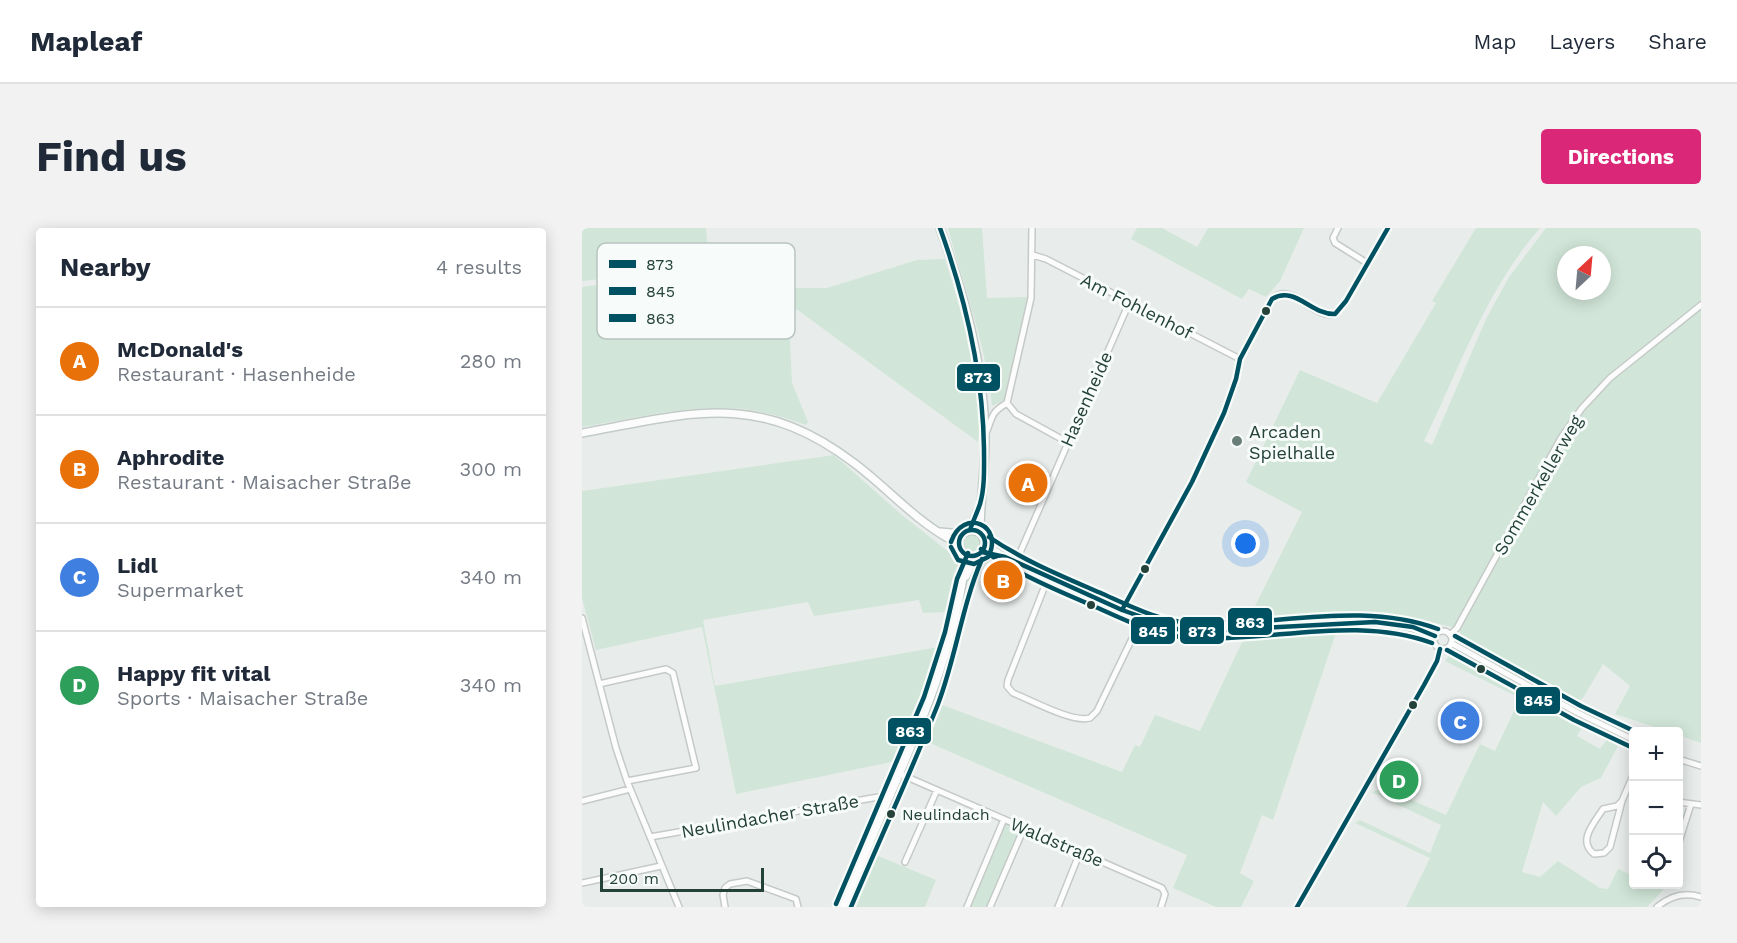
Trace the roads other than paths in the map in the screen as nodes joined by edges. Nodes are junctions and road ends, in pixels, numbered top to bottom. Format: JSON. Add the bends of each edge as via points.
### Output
{"nodes":[{"id":1,"x":940,"y":228,"type":"edge"},
{"id":2,"x":1032,"y":228,"type":"edge"},
{"id":3,"x":1338,"y":228,"type":"edge"},
{"id":4,"x":1388,"y":228,"type":"edge"},
{"id":5,"x":1033,"y":255,"type":"junction"},
{"id":6,"x":1367,"y":263,"type":"junction"},
{"id":7,"x":1129,"y":303,"type":"junction"},
{"id":8,"x":1701,"y":305,"type":"edge"},
{"id":9,"x":1240,"y":359,"type":"junction"},
{"id":10,"x":1007,"y":403,"type":"junction"},
{"id":11,"x":582,"y":433,"type":"edge"},
{"id":12,"x":985,"y":434,"type":"junction"},
{"id":13,"x":1067,"y":442,"type":"junction"},
{"id":14,"x":980,"y":504,"type":"junction"},
{"id":15,"x":970,"y":530,"type":"junction"},
{"id":16,"x":937,"y":532,"type":"junction"},
{"id":17,"x":980,"y":532,"type":"junction"},
{"id":18,"x":962,"y":534,"type":"junction"},
{"id":19,"x":986,"y":543,"type":"junction"},
{"id":20,"x":958,"y":544,"type":"junction"},
{"id":21,"x":982,"y":552,"type":"junction"},
{"id":22,"x":966,"y":556,"type":"junction"},
{"id":23,"x":975,"y":556,"type":"junction"},
{"id":24,"x":1005,"y":557,"type":"junction"},
{"id":25,"x":1016,"y":562,"type":"junction"},
{"id":26,"x":1048,"y":578,"type":"junction"},
{"id":27,"x":964,"y":581,"type":"junction"},
{"id":28,"x":1122,"y":610,"type":"junction"},
{"id":29,"x":582,"y":618,"type":"edge"},
{"id":30,"x":1142,"y":618,"type":"junction"},
{"id":31,"x":1450,"y":635,"type":"junction"},
{"id":32,"x":1435,"y":636,"type":"junction"},
{"id":33,"x":1451,"y":643,"type":"junction"},
{"id":34,"x":1440,"y":649,"type":"junction"},
{"id":35,"x":599,"y":684,"type":"junction"},
{"id":36,"x":1629,"y":738,"type":"edge"},
{"id":37,"x":1683,"y":761,"type":"edge"},
{"id":38,"x":1701,"y":766,"type":"edge"},
{"id":39,"x":900,"y":774,"type":"junction"},
{"id":40,"x":627,"y":781,"type":"junction"},
{"id":41,"x":630,"y":789,"type":"junction"},
{"id":42,"x":937,"y":790,"type":"junction"},
{"id":43,"x":1629,"y":790,"type":"edge"},
{"id":44,"x":890,"y":797,"type":"junction"},
{"id":45,"x":582,"y":801,"type":"edge"},
{"id":46,"x":1622,"y":801,"type":"junction"},
{"id":47,"x":1683,"y":803,"type":"edge"},
{"id":48,"x":1692,"y":804,"type":"junction"},
{"id":49,"x":1701,"y":805,"type":"edge"},
{"id":50,"x":1004,"y":819,"type":"junction"},
{"id":51,"x":1024,"y":828,"type":"junction"},
{"id":52,"x":1681,"y":835,"type":"edge"},
{"id":53,"x":650,"y":837,"type":"junction"},
{"id":54,"x":1080,"y":852,"type":"junction"},
{"id":55,"x":905,"y":862,"type":"dead end"},
{"id":56,"x":661,"y":866,"type":"junction"},
{"id":57,"x":582,"y":883,"type":"edge"},
{"id":58,"x":1701,"y":897,"type":"edge"},
{"id":59,"x":679,"y":907,"type":"edge"},
{"id":60,"x":725,"y":907,"type":"edge"},
{"id":61,"x":798,"y":907,"type":"edge"},
{"id":62,"x":843,"y":907,"type":"edge"},
{"id":63,"x":967,"y":907,"type":"edge"},
{"id":64,"x":990,"y":907,"type":"edge"},
{"id":65,"x":1058,"y":907,"type":"edge"},
{"id":66,"x":1161,"y":907,"type":"edge"},
{"id":67,"x":1297,"y":907,"type":"edge"},
{"id":68,"x":1658,"y":907,"type":"edge"}],
"edges":[{"from":1,"to":12,"type":"main road","via":[[971,325]]},
{"from":2,"to":5,"type":"street"},
{"from":3,"to":6,"type":"street","via":[[1335,243]]},
{"from":4,"to":6,"type":"street"},
{"from":5,"to":7,"type":"street","name":"Am Fohlenhof"},
{"from":5,"to":10,"type":"street","via":[[1031,298]]},
{"from":6,"to":9,"type":"street","via":[[1335,314],[1325,315],[1291,295],[1276,295]]},
{"from":7,"to":9,"type":"street","name":"Am Fohlenhof"},
{"from":7,"to":13,"type":"street","name":"Hasenheide"},
{"from":8,"to":31,"type":"street","name":"Sommerkellerweg","via":[[1610,378],[1582,408],[1561,438]]},
{"from":9,"to":28,"type":"street","via":[[1210,444]]},
{"from":10,"to":12,"type":"street","via":[[990,418]]},
{"from":10,"to":13,"type":"street","via":[[1016,414]]},
{"from":11,"to":16,"type":"main road","via":[[701,413],[760,416],[833,447]]},
{"from":12,"to":14,"type":"main road"},
{"from":13,"to":25,"type":"street","name":"Hasenheide"},
{"from":14,"to":15,"type":"main road"},
{"from":14,"to":17,"type":"main road"},
{"from":15,"to":17,"type":"main road"},
{"from":15,"to":18,"type":"main road"},
{"from":16,"to":18,"type":"main road"},
{"from":16,"to":20,"type":"main road"},
{"from":17,"to":19,"type":"main road"},
{"from":18,"to":20,"type":"main road"},
{"from":19,"to":21,"type":"main road"},
{"from":19,"to":24,"type":"street"},
{"from":20,"to":22,"type":"main road"},
{"from":21,"to":23,"type":"main road"},
{"from":21,"to":24,"type":"street"},
{"from":22,"to":23,"type":"main road"},
{"from":22,"to":27,"type":"main road"},
{"from":23,"to":27,"type":"main road"},
{"from":24,"to":25,"type":"street"},
{"from":25,"to":26,"type":"street"},
{"from":26,"to":28,"type":"street"},
{"from":26,"to":30,"type":"street","via":[[1008,680],[1007,686],[1013,693],[1068,716],[1090,718]]},
{"from":27,"to":39,"type":"main road","via":[[952,634]]},
{"from":28,"to":30,"type":"street"},
{"from":29,"to":35,"type":"street"},
{"from":30,"to":32,"type":"street","via":[[1195,631],[1389,623]]},
{"from":31,"to":32,"type":"street","via":[[1443,632]]},
{"from":31,"to":33,"type":"street"},
{"from":32,"to":34,"type":"street","via":[[1434,643]]},
{"from":33,"to":34,"type":"street"},
{"from":33,"to":36,"type":"street"},
{"from":34,"to":67,"type":"street","via":[[1424,685]]},
{"from":35,"to":40,"type":"street"},
{"from":35,"to":40,"type":"street","via":[[666,669],[673,673],[696,768]]},
{"from":37,"to":38,"type":"street"},
{"from":39,"to":42,"type":"street","name":"Waldstraße"},
{"from":39,"to":44,"type":"main road"},
{"from":40,"to":41,"type":"street"},
{"from":41,"to":45,"type":"street"},
{"from":41,"to":53,"type":"street"},
{"from":42,"to":50,"type":"street","name":"Waldstraße"},
{"from":42,"to":55,"type":"street"},
{"from":43,"to":46,"type":"street"},
{"from":44,"to":53,"type":"street","name":"Neulindacher Straße"},
{"from":44,"to":62,"type":"main road"},
{"from":46,"to":46,"type":"street","via":[[1610,847],[1604,853],[1594,854],[1585,841],[1588,833],[1602,809]]},
{"from":47,"to":48,"type":"street"},
{"from":48,"to":49,"type":"street"},
{"from":48,"to":52,"type":"street"},
{"from":50,"to":51,"type":"street","name":"Waldstraße"},
{"from":50,"to":63,"type":"street"},
{"from":51,"to":54,"type":"street","name":"Waldstraße"},
{"from":51,"to":64,"type":"street"},
{"from":53,"to":56,"type":"street"},
{"from":54,"to":65,"type":"street"},
{"from":54,"to":66,"type":"street","name":"Waldstraße","via":[[1162,888],[1166,894]]},
{"from":56,"to":57,"type":"street"},
{"from":56,"to":59,"type":"street"},
{"from":58,"to":68,"type":"street","via":[[1674,897]]},
{"from":60,"to":61,"type":"street","via":[[725,888],[747,881],[796,900]]}]}
